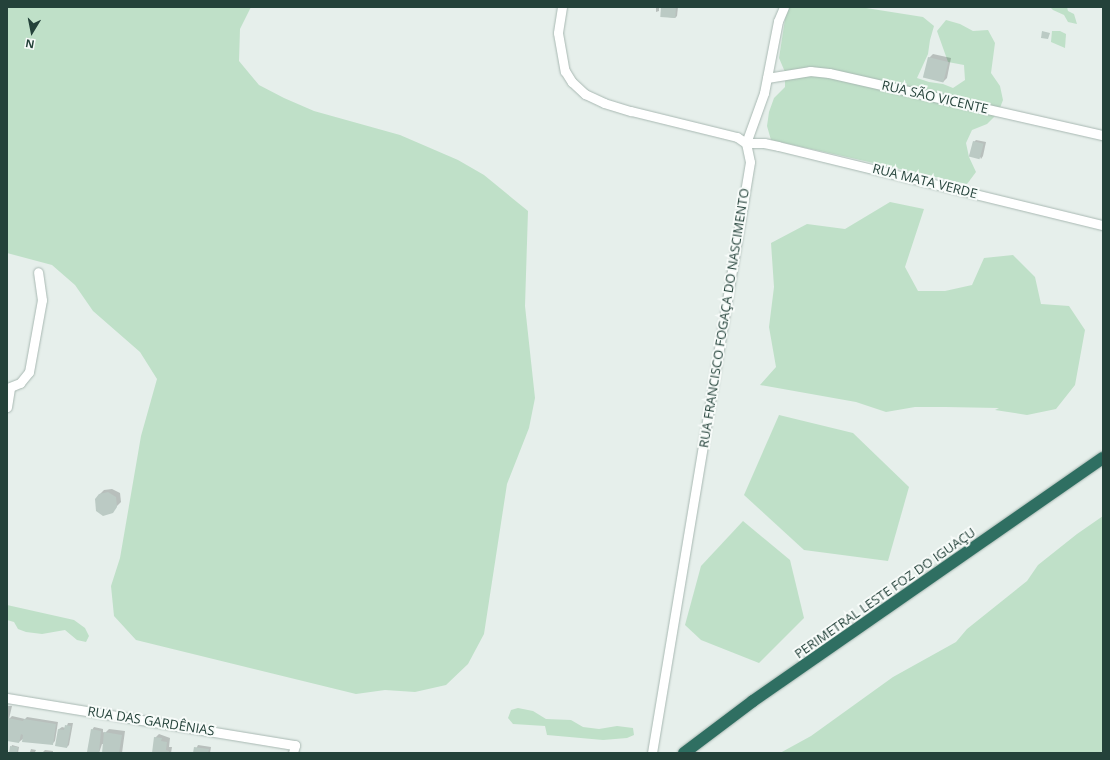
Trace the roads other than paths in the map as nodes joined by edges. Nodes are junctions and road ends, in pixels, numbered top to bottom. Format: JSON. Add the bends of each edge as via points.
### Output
{"nodes":[{"id":1,"x":562,"y":7,"type":"edge"},
{"id":2,"x":784,"y":7,"type":"edge"},
{"id":3,"x":767,"y":78,"type":"junction"},
{"id":4,"x":1103,"y":135,"type":"edge"},
{"id":5,"x":746,"y":144,"type":"junction"},
{"id":6,"x":1103,"y":225,"type":"edge"},
{"id":7,"x":38,"y":272,"type":"dead end"},
{"id":8,"x":9,"y":386,"type":"edge"},
{"id":9,"x":7,"y":407,"type":"edge"},
{"id":10,"x":1103,"y":458,"type":"edge"},
{"id":11,"x":7,"y":698,"type":"edge"},
{"id":12,"x":294,"y":749,"type":"edge"},
{"id":13,"x":652,"y":753,"type":"edge"},
{"id":14,"x":684,"y":753,"type":"edge"}],
"edges":[{"from":1,"to":5,"type":"street","via":[[558,32],[565,71],[585,94],[631,111],[737,137]]},
{"from":2,"to":3,"type":"street","via":[[778,21]]},
{"from":3,"to":4,"type":"street","name":"RUA SÃO VICENTE","via":[[810,71],[829,73]]},
{"from":3,"to":5,"type":"street"},
{"from":5,"to":6,"type":"street","name":"RUA MATA VERDE","via":[[764,143],[778,146]]},
{"from":5,"to":13,"type":"street","name":"RUA FRANCISCO FOGAÇA DO NASCIMENTO","via":[[750,162]]},
{"from":7,"to":8,"type":"street","via":[[42,300],[29,372],[20,383]]},
{"from":8,"to":9,"type":"street"},
{"from":10,"to":14,"type":"highway","name":"PERIMETRAL LESTE FOZ DO IGUAÇU","via":[[753,701]]},
{"from":11,"to":12,"type":"street","name":"RUA DAS GARDÊNIAS"}]}
